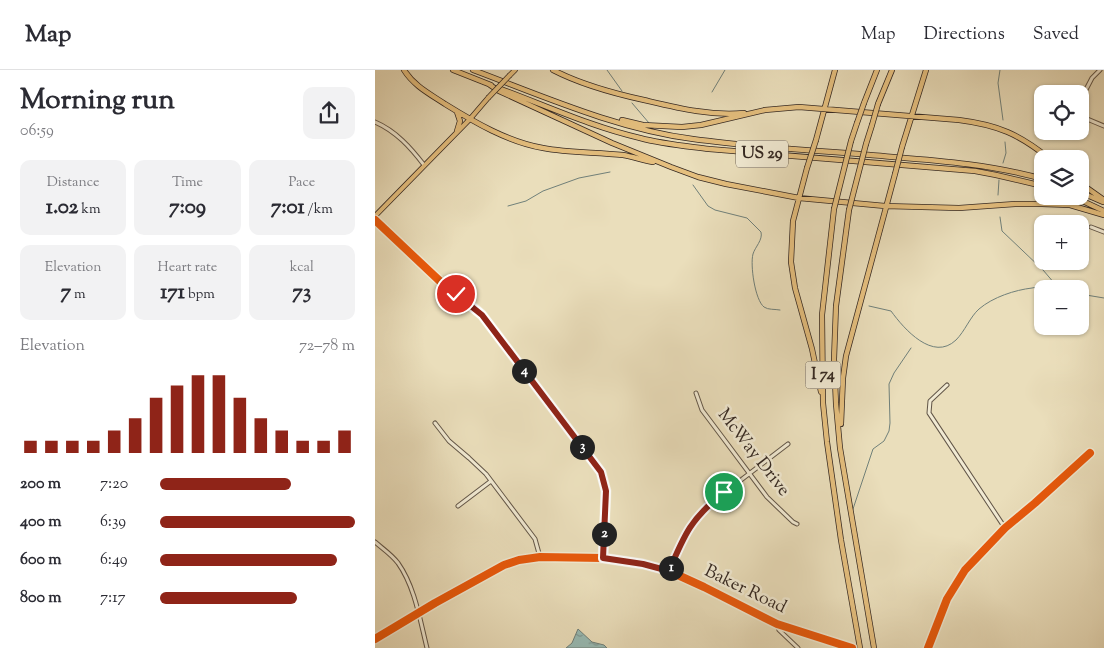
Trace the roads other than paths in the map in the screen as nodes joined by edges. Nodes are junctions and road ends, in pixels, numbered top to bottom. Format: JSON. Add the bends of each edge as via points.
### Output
{"nodes":[{"id":1,"x":404,"y":70,"type":"edge"},
{"id":2,"x":453,"y":70,"type":"edge"},
{"id":3,"x":473,"y":70,"type":"edge"},
{"id":4,"x":515,"y":70,"type":"edge"},
{"id":5,"x":553,"y":70,"type":"edge"},
{"id":6,"x":835,"y":70,"type":"edge"},
{"id":7,"x":877,"y":70,"type":"edge"},
{"id":8,"x":892,"y":70,"type":"edge"},
{"id":9,"x":926,"y":70,"type":"edge"},
{"id":10,"x":1100,"y":70,"type":"edge"},
{"id":11,"x":490,"y":85,"type":"junction"},
{"id":12,"x":1088,"y":85,"type":"edge"},
{"id":13,"x":824,"y":109,"type":"junction"},
{"id":14,"x":457,"y":111,"type":"junction"},
{"id":15,"x":760,"y":111,"type":"junction"},
{"id":16,"x":911,"y":117,"type":"junction"},
{"id":17,"x":604,"y":118,"type":"junction"},
{"id":18,"x":470,"y":119,"type":"junction"},
{"id":19,"x":1089,"y":120,"type":"edge"},
{"id":20,"x":375,"y":122,"type":"edge"},
{"id":21,"x":1104,"y":126,"type":"edge"},
{"id":22,"x":457,"y":131,"type":"junction"},
{"id":23,"x":1038,"y":150,"type":"edge"},
{"id":24,"x":425,"y":165,"type":"junction"},
{"id":25,"x":671,"y":167,"type":"junction"},
{"id":26,"x":1034,"y":176,"type":"edge"},
{"id":27,"x":1034,"y":184,"type":"edge"},
{"id":28,"x":1089,"y":190,"type":"edge"},
{"id":29,"x":1089,"y":195,"type":"edge"},
{"id":30,"x":799,"y":198,"type":"junction"},
{"id":31,"x":1104,"y":201,"type":"edge"},
{"id":32,"x":1089,"y":204,"type":"edge"},
{"id":33,"x":885,"y":206,"type":"junction"},
{"id":34,"x":1104,"y":211,"type":"edge"},
{"id":35,"x":1104,"y":215,"type":"edge"},
{"id":36,"x":375,"y":216,"type":"edge"},
{"id":37,"x":375,"y":220,"type":"edge"},
{"id":38,"x":1091,"y":226,"type":"dead end"},
{"id":39,"x":1104,"y":232,"type":"edge"},
{"id":40,"x":947,"y":384,"type":"dead end"},
{"id":41,"x":696,"y":393,"type":"dead end"},
{"id":42,"x":823,"y":403,"type":"junction"},
{"id":43,"x":435,"y":423,"type":"dead end"},
{"id":44,"x":789,"y":444,"type":"dead end"},
{"id":45,"x":840,"y":448,"type":"junction"},
{"id":46,"x":1090,"y":453,"type":"dead end"},
{"id":47,"x":749,"y":474,"type":"junction"},
{"id":48,"x":491,"y":481,"type":"junction"},
{"id":49,"x":457,"y":506,"type":"dead end"},
{"id":50,"x":797,"y":524,"type":"dead end"},
{"id":51,"x":1005,"y":528,"type":"junction"},
{"id":52,"x":375,"y":542,"type":"edge"},
{"id":53,"x":540,"y":557,"type":"junction"},
{"id":54,"x":603,"y":558,"type":"junction"},
{"id":55,"x":669,"y":571,"type":"junction"},
{"id":56,"x":418,"y":612,"type":"junction"},
{"id":57,"x":777,"y":624,"type":"junction"},
{"id":58,"x":375,"y":639,"type":"edge"},
{"id":59,"x":427,"y":648,"type":"edge"},
{"id":60,"x":798,"y":648,"type":"edge"},
{"id":61,"x":851,"y":648,"type":"edge"},
{"id":62,"x":860,"y":648,"type":"edge"},
{"id":63,"x":874,"y":648,"type":"edge"},
{"id":64,"x":928,"y":648,"type":"edge"}],
"edges":[{"from":1,"to":14,"type":"highway","via":[[415,84]]},
{"from":2,"to":11,"type":"highway","number":"US 29"},
{"from":3,"to":17,"type":"highway","number":"US 29"},
{"from":4,"to":18,"type":"main road","bridge":true},
{"from":5,"to":15,"type":"highway","via":[[597,89],[685,110],[716,114]]},
{"from":6,"to":13,"type":"highway"},
{"from":7,"to":42,"type":"highway","number":"I 74","bridge":true,"via":[[857,122],[834,209],[822,315]]},
{"from":8,"to":45,"type":"highway","number":"I 74","bridge":true,"via":[[866,144],[849,210],[842,255],[834,359]]},
{"from":9,"to":16,"type":"highway"},
{"from":10,"to":12,"type":"street"},
{"from":11,"to":25,"type":"highway"},
{"from":11,"to":27,"type":"highway","number":"US 29","via":[[613,130],[669,144],[975,171]]},
{"from":13,"to":15,"type":"highway","via":[[799,107]]},
{"from":13,"to":16,"type":"highway"},
{"from":13,"to":30,"type":"highway","bridge":true},
{"from":14,"to":18,"type":"highway"},
{"from":14,"to":22,"type":"highway","via":[[460,120]]},
{"from":15,"to":17,"type":"highway","via":[[682,127]]},
{"from":16,"to":23,"type":"highway","via":[[981,123],[1000,128]]},
{"from":16,"to":33,"type":"highway","bridge":true},
{"from":17,"to":26,"type":"highway","number":"US 29","via":[[657,134],[692,139],[964,162]]},
{"from":18,"to":22,"type":"main road"},
{"from":18,"to":25,"type":"highway","via":[[542,148],[623,155]]},
{"from":19,"to":21,"type":"street"},
{"from":20,"to":24,"type":"street","via":[[405,142]]},
{"from":22,"to":24,"type":"main road"},
{"from":24,"to":36,"type":"main road"},
{"from":25,"to":30,"type":"highway","via":[[725,184]]},
{"from":28,"to":31,"type":"highway"},
{"from":29,"to":31,"type":"highway"},
{"from":30,"to":33,"type":"highway"},
{"from":30,"to":42,"type":"highway","via":[[793,221],[791,262]]},
{"from":32,"to":34,"type":"highway"},
{"from":33,"to":35,"type":"highway","via":[[1070,205]]},
{"from":33,"to":45,"type":"highway","via":[[846,356]]},
{"from":37,"to":54,"type":"street","via":[[444,286],[482,315],[601,472],[606,491]]},
{"from":38,"to":39,"type":"street"},
{"from":40,"to":51,"type":"street","via":[[930,401],[929,413]]},
{"from":41,"to":47,"type":"street","name":"McWay Drive","via":[[702,410]]},
{"from":42,"to":62,"type":"highway","number":"I 74"},
{"from":43,"to":48,"type":"street"},
{"from":44,"to":47,"type":"street"},
{"from":45,"to":63,"type":"highway","number":"I 74"},
{"from":46,"to":51,"type":"street"},
{"from":47,"to":50,"type":"street","name":"McWay Drive","via":[[777,508]]},
{"from":47,"to":55,"type":"street","via":[[699,515],[683,538]]},
{"from":48,"to":49,"type":"street"},
{"from":48,"to":53,"type":"street","via":[[535,539]]},
{"from":51,"to":64,"type":"street","via":[[953,588]]},
{"from":52,"to":56,"type":"street","via":[[404,574]]},
{"from":53,"to":54,"type":"street","name":"Baker Road"},
{"from":53,"to":56,"type":"street","name":"Baker Road","via":[[519,560],[495,569]]},
{"from":54,"to":55,"type":"street","name":"Baker Road"},
{"from":55,"to":57,"type":"street","name":"Baker Road"},
{"from":56,"to":58,"type":"street","name":"Baker Road"},
{"from":56,"to":59,"type":"street"},
{"from":57,"to":60,"type":"street"},
{"from":57,"to":61,"type":"street","name":"Baker Road"}]}
